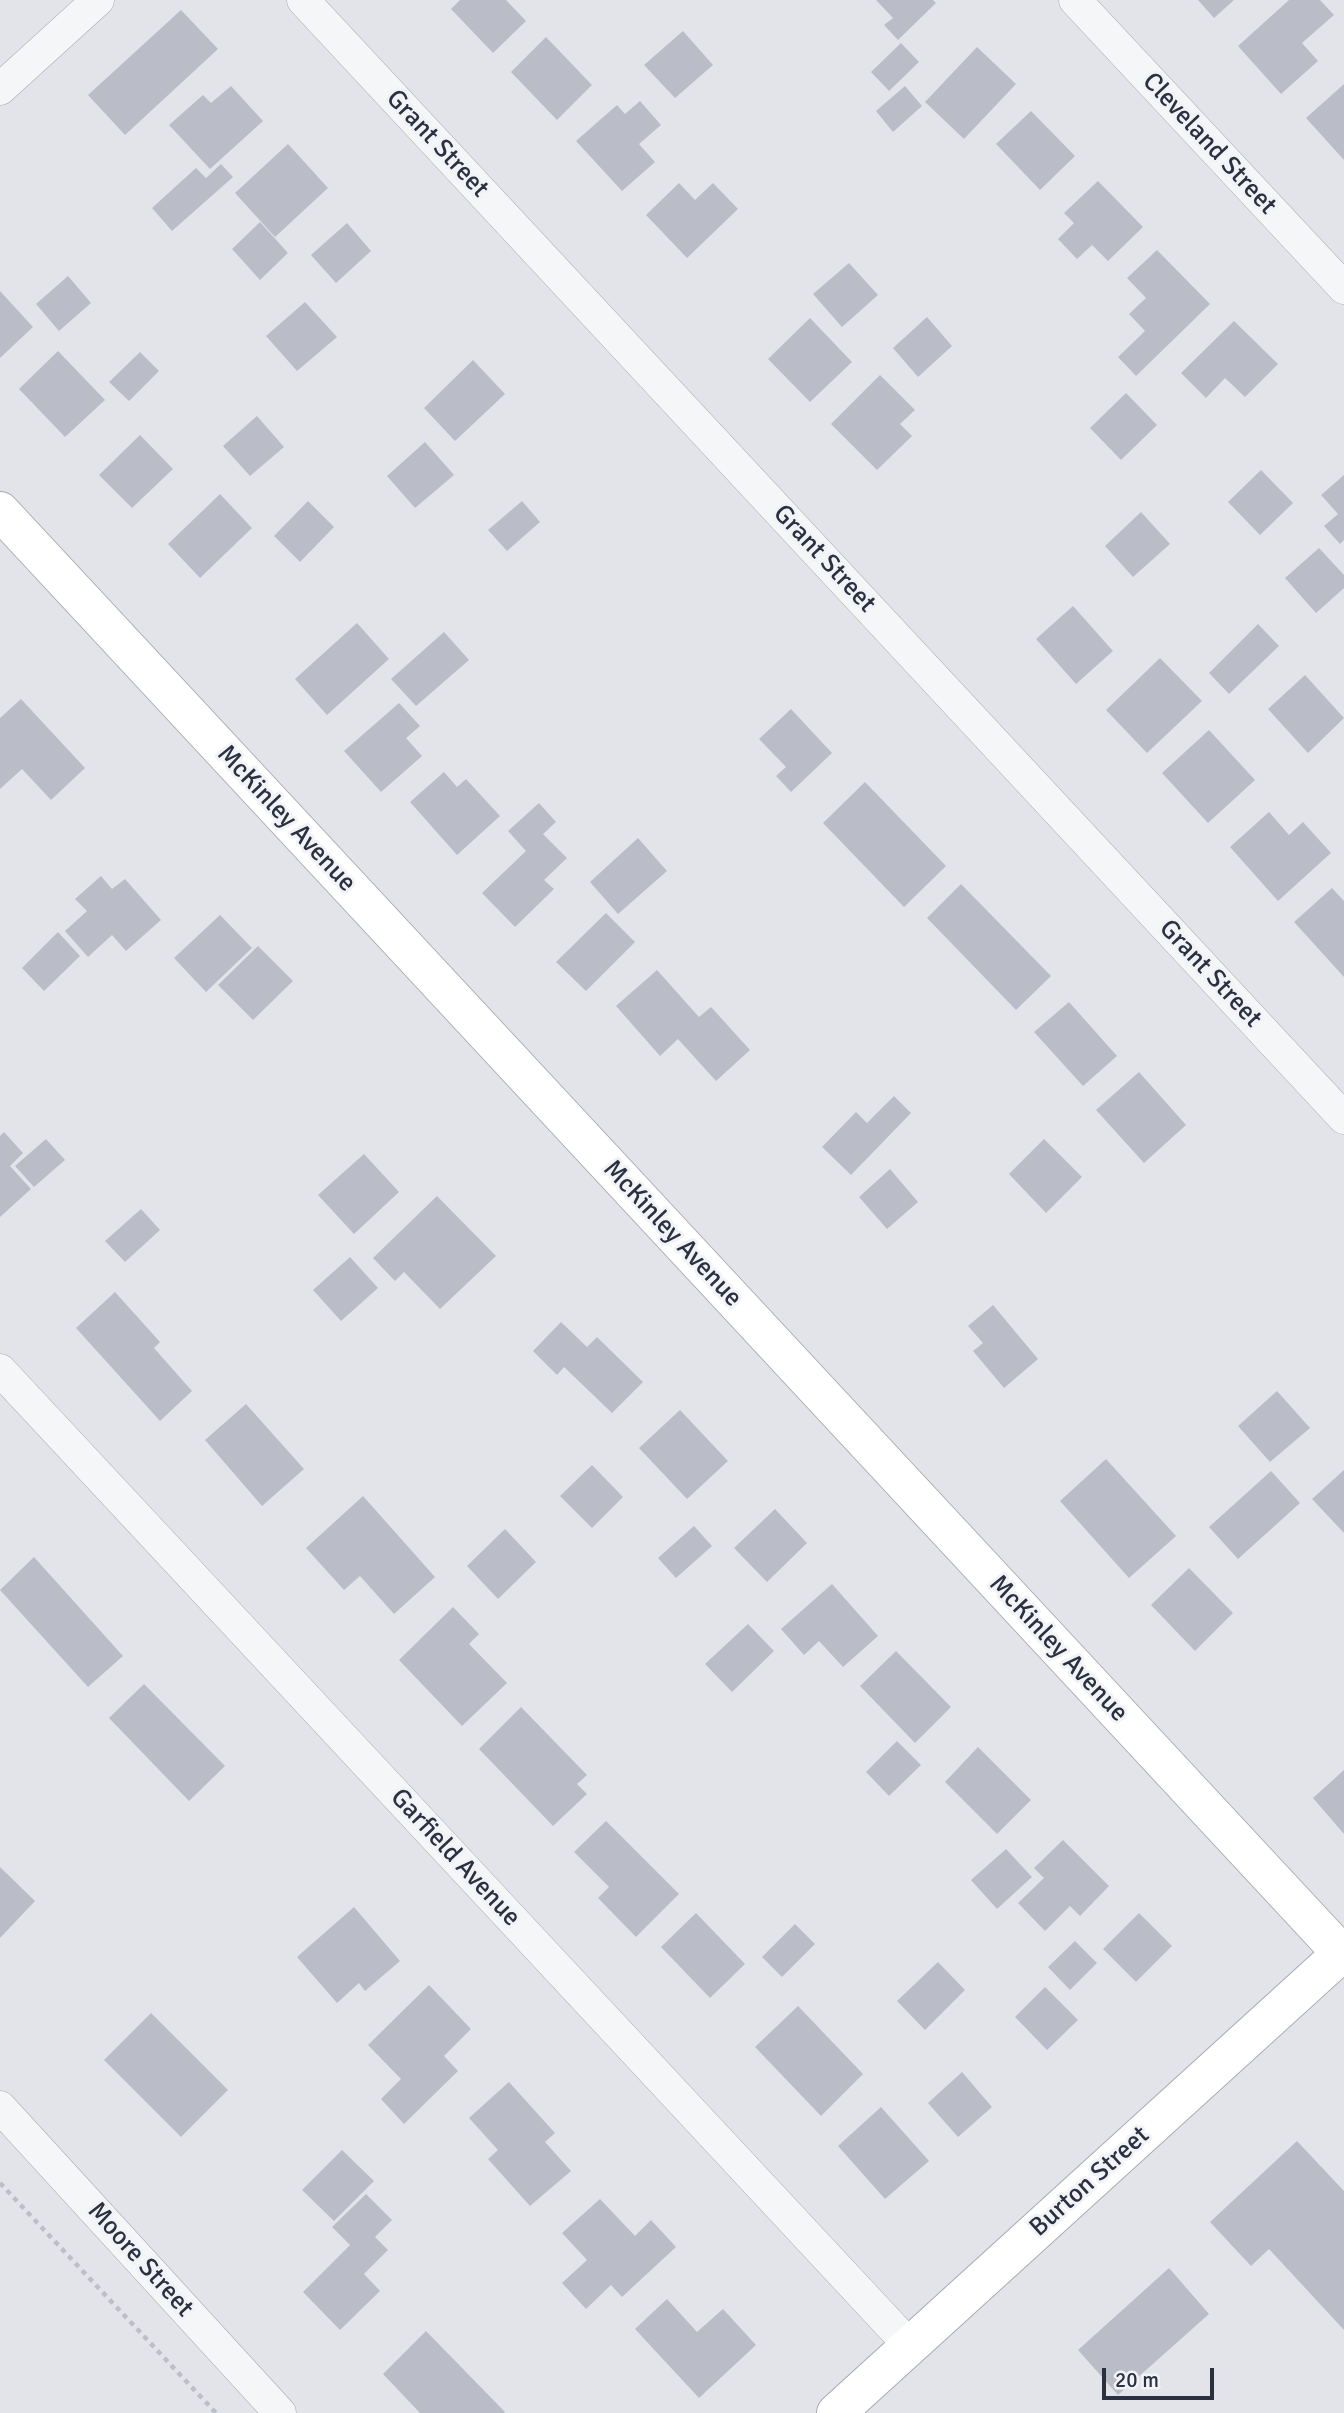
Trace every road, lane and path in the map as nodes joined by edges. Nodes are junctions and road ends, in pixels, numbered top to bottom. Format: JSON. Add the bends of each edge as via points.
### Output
{"nodes":[{"id":1,"x":97,"y":0,"type":"edge"},
{"id":2,"x":303,"y":0,"type":"edge"},
{"id":3,"x":1075,"y":0,"type":"edge"},
{"id":4,"x":0,"y":89,"type":"edge"},
{"id":5,"x":1344,"y":288,"type":"edge"},
{"id":6,"x":0,"y":511,"type":"edge"},
{"id":7,"x":1344,"y":1118,"type":"edge"},
{"id":8,"x":0,"y":1370,"type":"edge"},
{"id":9,"x":1343,"y":1954,"type":"edge"},
{"id":10,"x":0,"y":2107,"type":"edge"},
{"id":11,"x":0,"y":2183,"type":"edge"},
{"id":12,"x":910,"y":2346,"type":"junction"},
{"id":13,"x":216,"y":2413,"type":"edge"},
{"id":14,"x":280,"y":2413,"type":"edge"},
{"id":15,"x":836,"y":2413,"type":"edge"}],
"edges":[{"from":1,"to":4,"type":"street"},
{"from":2,"to":7,"type":"street","name":"Grant Street"},
{"from":3,"to":5,"type":"street","name":"Cleveland Street"},
{"from":6,"to":9,"type":"street","name":"McKinley Avenue"},
{"from":8,"to":12,"type":"street","name":"Garfield Avenue"},
{"from":9,"to":12,"type":"street","name":"Burton Street"},
{"from":10,"to":14,"type":"street","name":"Moore Street"},
{"from":11,"to":13,"type":"path"},
{"from":12,"to":15,"type":"street","name":"Burton Street"}]}
